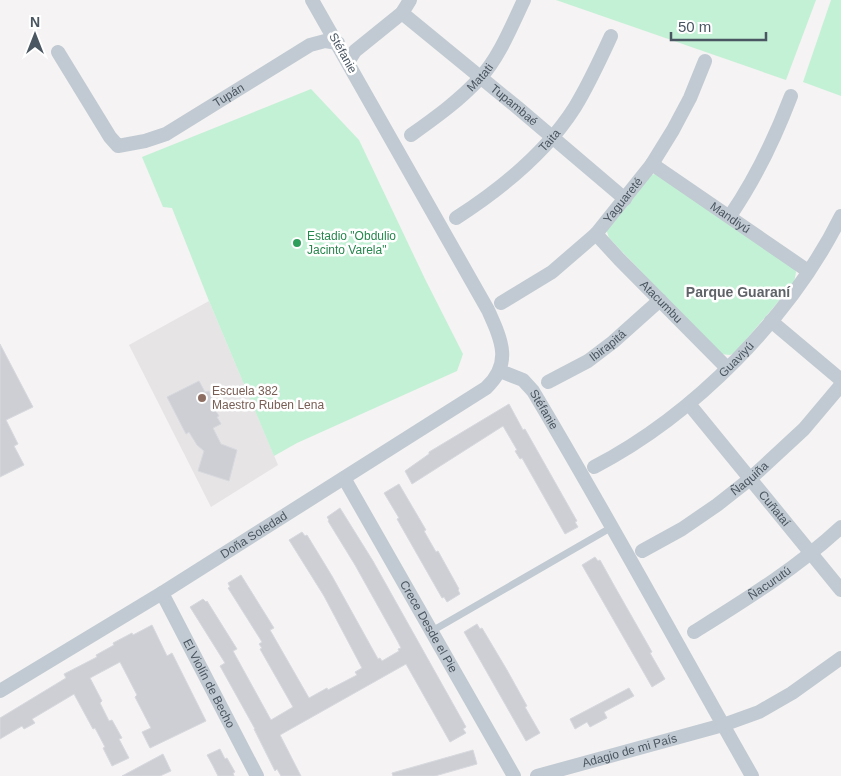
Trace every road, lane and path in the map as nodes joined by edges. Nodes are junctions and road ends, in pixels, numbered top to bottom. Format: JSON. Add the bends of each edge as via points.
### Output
{"nodes":[{"id":1,"x":312,"y":0,"type":"edge"},
{"id":2,"x":410,"y":0,"type":"edge"},
{"id":3,"x":524,"y":0,"type":"edge"},
{"id":4,"x":402,"y":13,"type":"junction"},
{"id":5,"x":611,"y":36,"type":"dead end"},
{"id":6,"x":338,"y":43,"type":"junction"},
{"id":7,"x":58,"y":52,"type":"dead end"},
{"id":8,"x":705,"y":61,"type":"dead end"},
{"id":9,"x":348,"y":62,"type":"junction"},
{"id":10,"x":481,"y":78,"type":"junction"},
{"id":11,"x":791,"y":96,"type":"dead end"},
{"id":12,"x":411,"y":135,"type":"dead end"},
{"id":13,"x":552,"y":137,"type":"junction"},
{"id":14,"x":652,"y":164,"type":"junction"},
{"id":15,"x":624,"y":199,"type":"junction"},
{"id":16,"x":730,"y":216,"type":"junction"},
{"id":17,"x":456,"y":218,"type":"dead end"},
{"id":18,"x":839,"y":224,"type":"edge"},
{"id":19,"x":596,"y":234,"type":"junction"},
{"id":20,"x":808,"y":271,"type":"junction"},
{"id":21,"x":660,"y":300,"type":"junction"},
{"id":22,"x":501,"y":303,"type":"dead end"},
{"id":23,"x":771,"y":322,"type":"junction"},
{"id":24,"x":727,"y":368,"type":"junction"},
{"id":25,"x":500,"y":371,"type":"junction"},
{"id":26,"x":841,"y":380,"type":"edge"},
{"id":27,"x":548,"y":382,"type":"dead end"},
{"id":28,"x":841,"y":385,"type":"edge"},
{"id":29,"x":689,"y":404,"type":"junction"},
{"id":30,"x":594,"y":466,"type":"dead end"},
{"id":31,"x":344,"y":478,"type":"junction"},
{"id":32,"x":750,"y":479,"type":"junction"},
{"id":33,"x":612,"y":527,"type":"junction"},
{"id":34,"x":841,"y":527,"type":"edge"},
{"id":35,"x":642,"y":552,"type":"dead end"},
{"id":36,"x":810,"y":552,"type":"junction"},
{"id":37,"x":841,"y":590,"type":"edge"},
{"id":38,"x":162,"y":593,"type":"junction"},
{"id":39,"x":432,"y":631,"type":"junction"},
{"id":40,"x":694,"y":632,"type":"dead end"},
{"id":41,"x":841,"y":658,"type":"edge"},
{"id":42,"x":0,"y":691,"type":"edge"},
{"id":43,"x":723,"y":725,"type":"junction"},
{"id":44,"x":257,"y":776,"type":"edge"},
{"id":45,"x":514,"y":776,"type":"edge"},
{"id":46,"x":537,"y":776,"type":"edge"},
{"id":47,"x":752,"y":776,"type":"edge"}],
"edges":[{"from":1,"to":6,"type":"street","name":"Stéfanie"},
{"from":2,"to":4,"type":"street"},
{"from":3,"to":10,"type":"street","name":"Matati"},
{"from":4,"to":9,"type":"street","via":[[355,51]]},
{"from":4,"to":10,"type":"street","name":"Tupambaé"},
{"from":5,"to":13,"type":"street","name":"Taita","via":[[582,96]]},
{"from":6,"to":7,"type":"street","name":"Tupán","via":[[325,41],[310,45],[166,134],[118,146]]},
{"from":6,"to":9,"type":"street","name":"Stéfanie"},
{"from":8,"to":14,"type":"street","name":"Yaguareté","via":[[682,114]]},
{"from":9,"to":25,"type":"street","name":"Stéfanie","via":[[488,310],[502,343]]},
{"from":10,"to":12,"type":"street","name":"Matati"},
{"from":10,"to":13,"type":"street","name":"Tupambaé"},
{"from":11,"to":16,"type":"street","via":[[769,149]]},
{"from":13,"to":15,"type":"street","name":"Tupambaé"},
{"from":13,"to":17,"type":"street","name":"Taita","via":[[498,189]]},
{"from":14,"to":15,"type":"street","name":"Yaguareté"},
{"from":14,"to":16,"type":"street","name":"Mandiyú"},
{"from":15,"to":19,"type":"street","name":"Yaguareté"},
{"from":16,"to":20,"type":"street","name":"Mandiyú"},
{"from":18,"to":20,"type":"street","name":"Guaviyú"},
{"from":19,"to":21,"type":"street","name":"Atacumbu"},
{"from":19,"to":22,"type":"street","name":"Yaguareté","via":[[552,272]]},
{"from":20,"to":23,"type":"street","name":"Guaviyú"},
{"from":21,"to":24,"type":"street","name":"Atacumbu"},
{"from":21,"to":27,"type":"street","name":"Ibirapitá","via":[[588,361]]},
{"from":23,"to":24,"type":"street","name":"Guaviyú"},
{"from":23,"to":26,"type":"street"},
{"from":24,"to":29,"type":"street","name":"Guaviyú"},
{"from":25,"to":31,"type":"street","name":"Doña Soledad","via":[[486,388]]},
{"from":25,"to":33,"type":"street","name":"Stéfanie","via":[[523,380],[533,391]]},
{"from":28,"to":32,"type":"street","name":"Ñaquiña","via":[[804,429]]},
{"from":29,"to":30,"type":"street","name":"Guaviyú","via":[[640,439]]},
{"from":29,"to":32,"type":"street","name":"Cuñataí"},
{"from":31,"to":38,"type":"street","name":"Doña Soledad"},
{"from":31,"to":39,"type":"street","name":"Crece Desde el Pie"},
{"from":32,"to":35,"type":"street","name":"Ñaquiña","via":[[682,530]]},
{"from":32,"to":36,"type":"street","name":"Cuñataí"},
{"from":33,"to":39,"type":"lane"},
{"from":33,"to":43,"type":"street","name":"Stéfanie"},
{"from":34,"to":36,"type":"street","name":"Ñacurutú"},
{"from":36,"to":37,"type":"street","name":"Cuñataí"},
{"from":36,"to":40,"type":"street","name":"Ñacurutú","via":[[751,596]]},
{"from":38,"to":42,"type":"street","name":"Doña Soledad"},
{"from":38,"to":44,"type":"street","name":"El Violín de Becho"},
{"from":39,"to":45,"type":"street","name":"Crece Desde el Pie"},
{"from":41,"to":43,"type":"street","name":"Adagio de mi País","via":[[759,712]]},
{"from":43,"to":46,"type":"street","name":"Adagio de mi País"},
{"from":43,"to":47,"type":"street","name":"Stéfanie"}]}
